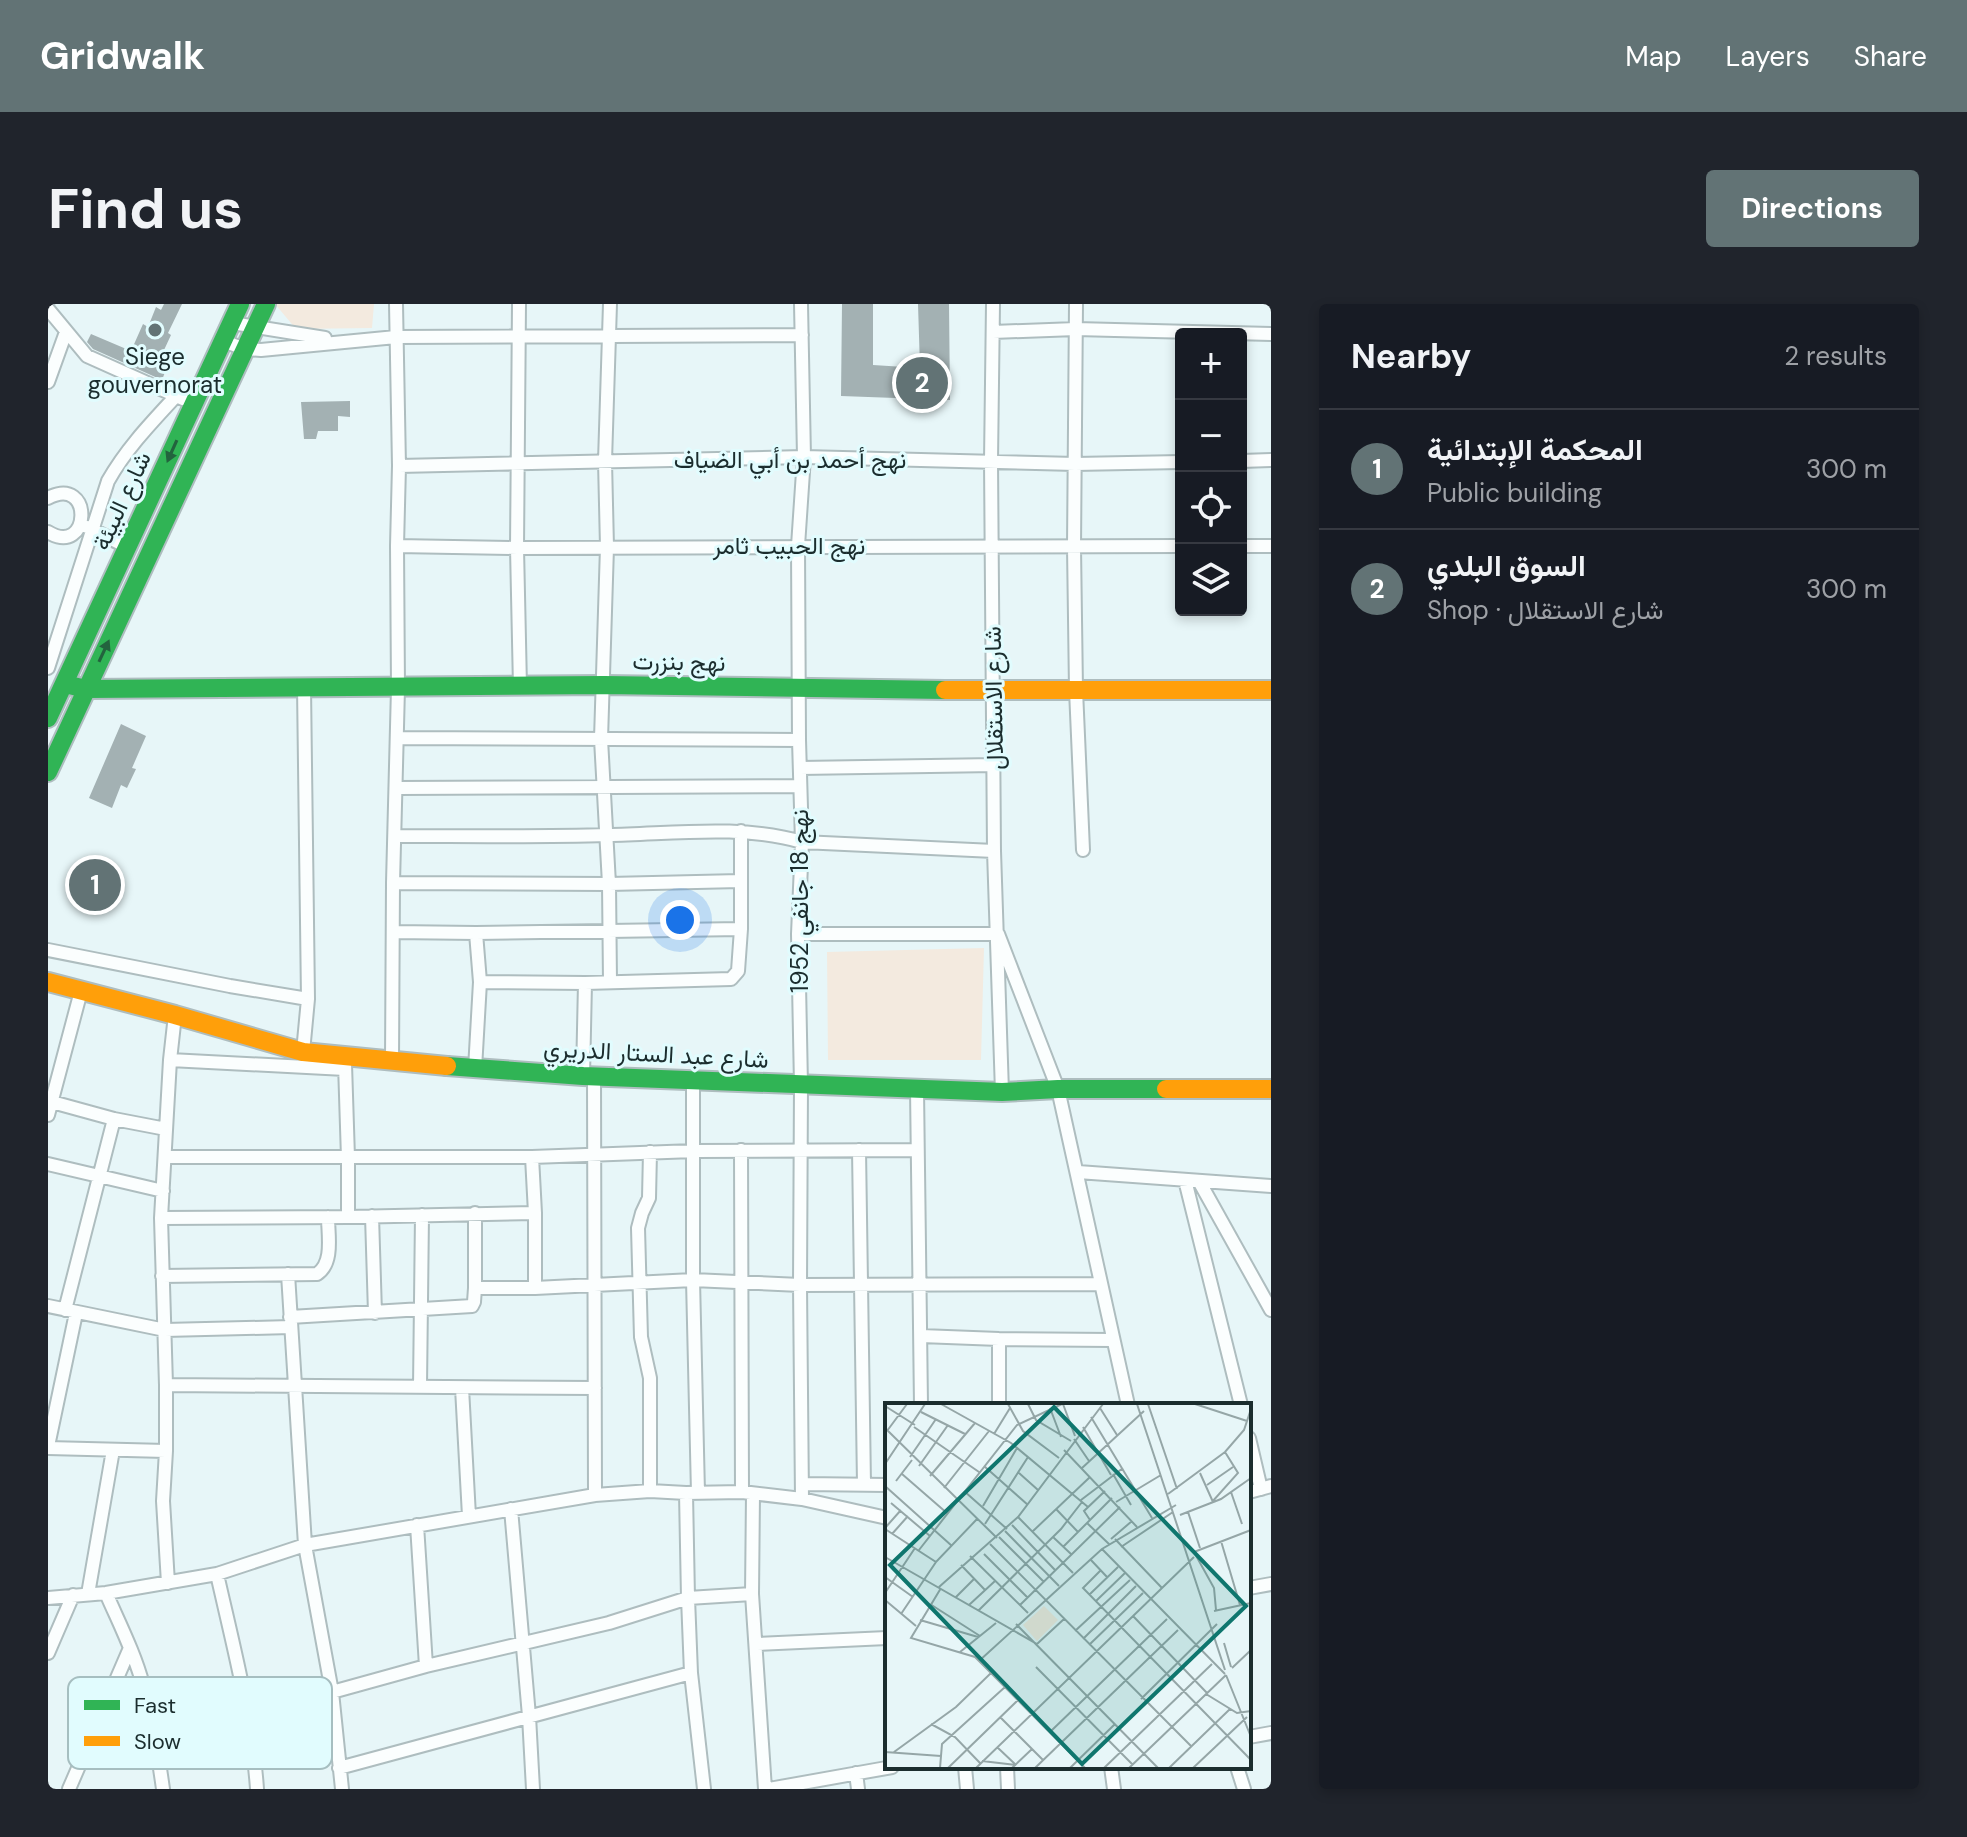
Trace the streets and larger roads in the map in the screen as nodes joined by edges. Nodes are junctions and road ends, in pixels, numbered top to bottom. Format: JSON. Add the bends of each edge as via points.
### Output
{"nodes":[{"id":1,"x":240,"y":304,"type":"edge"},
{"id":2,"x":266,"y":304,"type":"edge"},
{"id":3,"x":396,"y":304,"type":"edge"},
{"id":4,"x":519,"y":304,"type":"edge"},
{"id":5,"x":610,"y":304,"type":"edge"},
{"id":6,"x":801,"y":304,"type":"edge"},
{"id":7,"x":993,"y":304,"type":"edge"},
{"id":8,"x":1076,"y":304,"type":"edge"},
{"id":9,"x":48,"y":309,"type":"edge"},
{"id":10,"x":232,"y":323,"type":"junction"},
{"id":11,"x":255,"y":326,"type":"junction"},
{"id":12,"x":1076,"y":329,"type":"junction"},
{"id":13,"x":66,"y":332,"type":"junction"},
{"id":14,"x":993,"y":332,"type":"junction"},
{"id":15,"x":1271,"y":334,"type":"edge"},
{"id":16,"x":610,"y":335,"type":"junction"},
{"id":17,"x":802,"y":335,"type":"junction"},
{"id":18,"x":518,"y":336,"type":"junction"},
{"id":19,"x":396,"y":337,"type":"junction"},
{"id":20,"x":223,"y":341,"type":"junction"},
{"id":21,"x":348,"y":341,"type":"junction"},
{"id":22,"x":245,"y":349,"type":"junction"},
{"id":23,"x":48,"y":382,"type":"edge"},
{"id":24,"x":185,"y":400,"type":"junction"},
{"id":25,"x":804,"y":457,"type":"junction"},
{"id":26,"x":1271,"y":460,"type":"edge"},
{"id":27,"x":605,"y":461,"type":"junction"},
{"id":28,"x":991,"y":461,"type":"junction"},
{"id":29,"x":1247,"y":461,"type":"edge"},
{"id":30,"x":1175,"y":462,"type":"edge"},
{"id":31,"x":518,"y":463,"type":"junction"},
{"id":32,"x":1075,"y":464,"type":"junction"},
{"id":33,"x":399,"y":466,"type":"junction"},
{"id":34,"x":48,"y":498,"type":"edge"},
{"id":35,"x":86,"y":527,"type":"junction"},
{"id":36,"x":48,"y":532,"type":"edge"},
{"id":37,"x":397,"y":546,"type":"junction"},
{"id":38,"x":798,"y":546,"type":"junction"},
{"id":39,"x":1175,"y":546,"type":"edge"},
{"id":40,"x":1247,"y":546,"type":"edge"},
{"id":41,"x":1271,"y":546,"type":"edge"},
{"id":42,"x":127,"y":547,"type":"junction"},
{"id":43,"x":607,"y":547,"type":"junction"},
{"id":44,"x":992,"y":547,"type":"junction"},
{"id":45,"x":1074,"y":547,"type":"junction"},
{"id":46,"x":517,"y":548,"type":"junction"},
{"id":47,"x":48,"y":668,"type":"edge"},
{"id":48,"x":65,"y":684,"type":"junction"},
{"id":49,"x":604,"y":685,"type":"junction"},
{"id":50,"x":304,"y":687,"type":"junction"},
{"id":51,"x":520,"y":687,"type":"junction"},
{"id":52,"x":398,"y":688,"type":"junction"},
{"id":53,"x":799,"y":688,"type":"junction"},
{"id":54,"x":86,"y":689,"type":"junction"},
{"id":55,"x":1076,"y":690,"type":"junction"},
{"id":56,"x":1271,"y":690,"type":"edge"},
{"id":57,"x":993,"y":691,"type":"junction"},
{"id":58,"x":50,"y":710,"type":"edge"},
{"id":59,"x":398,"y":738,"type":"junction"},
{"id":60,"x":601,"y":739,"type":"junction"},
{"id":61,"x":799,"y":740,"type":"junction"},
{"id":62,"x":995,"y":765,"type":"junction"},
{"id":63,"x":800,"y":768,"type":"junction"},
{"id":64,"x":48,"y":772,"type":"edge"},
{"id":65,"x":605,"y":786,"type":"junction"},
{"id":66,"x":800,"y":786,"type":"junction"},
{"id":67,"x":397,"y":788,"type":"junction"},
{"id":68,"x":741,"y":831,"type":"junction"},
{"id":69,"x":606,"y":835,"type":"junction"},
{"id":70,"x":395,"y":836,"type":"junction"},
{"id":71,"x":802,"y":842,"type":"junction"},
{"id":72,"x":1083,"y":850,"type":"dead end"},
{"id":73,"x":994,"y":851,"type":"junction"},
{"id":74,"x":740,"y":881,"type":"junction"},
{"id":75,"x":393,"y":883,"type":"junction"},
{"id":76,"x":609,"y":884,"type":"junction"},
{"id":77,"x":741,"y":929,"type":"junction"},
{"id":78,"x":609,"y":931,"type":"junction"},
{"id":79,"x":394,"y":932,"type":"junction"},
{"id":80,"x":476,"y":933,"type":"junction"},
{"id":81,"x":798,"y":934,"type":"junction"},
{"id":82,"x":998,"y":934,"type":"junction"},
{"id":83,"x":48,"y":950,"type":"edge"},
{"id":84,"x":48,"y":982,"type":"edge"},
{"id":85,"x":480,"y":982,"type":"junction"},
{"id":86,"x":610,"y":982,"type":"junction"},
{"id":87,"x":585,"y":983,"type":"junction"},
{"id":88,"x":81,"y":991,"type":"junction"},
{"id":89,"x":308,"y":999,"type":"junction"},
{"id":90,"x":175,"y":1015,"type":"junction"},
{"id":91,"x":303,"y":1052,"type":"junction"},
{"id":92,"x":170,"y":1060,"type":"junction"},
{"id":93,"x":392,"y":1062,"type":"junction"},
{"id":94,"x":345,"y":1063,"type":"junction"},
{"id":95,"x":475,"y":1069,"type":"junction"},
{"id":96,"x":588,"y":1076,"type":"junction"},
{"id":97,"x":693,"y":1079,"type":"junction"},
{"id":98,"x":801,"y":1085,"type":"junction"},
{"id":99,"x":917,"y":1089,"type":"junction"},
{"id":100,"x":1058,"y":1089,"type":"junction"},
{"id":101,"x":1271,"y":1089,"type":"edge"},
{"id":102,"x":1002,"y":1092,"type":"junction"},
{"id":103,"x":52,"y":1102,"type":"junction"},
{"id":104,"x":48,"y":1115,"type":"edge"},
{"id":105,"x":114,"y":1119,"type":"junction"},
{"id":106,"x":166,"y":1129,"type":"junction"},
{"id":107,"x":741,"y":1150,"type":"junction"},
{"id":108,"x":859,"y":1150,"type":"junction"},
{"id":109,"x":917,"y":1150,"type":"junction"},
{"id":110,"x":694,"y":1151,"type":"junction"},
{"id":111,"x":800,"y":1151,"type":"junction"},
{"id":112,"x":650,"y":1152,"type":"junction"},
{"id":113,"x":594,"y":1154,"type":"junction"},
{"id":114,"x":165,"y":1157,"type":"junction"},
{"id":115,"x":532,"y":1157,"type":"junction"},
{"id":116,"x":348,"y":1158,"type":"junction"},
{"id":117,"x":48,"y":1164,"type":"edge"},
{"id":118,"x":1078,"y":1172,"type":"junction"},
{"id":119,"x":99,"y":1177,"type":"junction"},
{"id":120,"x":1185,"y":1180,"type":"junction"},
{"id":121,"x":1199,"y":1181,"type":"junction"},
{"id":122,"x":1271,"y":1186,"type":"edge"},
{"id":123,"x":163,"y":1191,"type":"junction"},
{"id":124,"x":475,"y":1213,"type":"junction"},
{"id":125,"x":535,"y":1213,"type":"junction"},
{"id":126,"x":422,"y":1215,"type":"junction"},
{"id":127,"x":372,"y":1216,"type":"junction"},
{"id":128,"x":328,"y":1217,"type":"junction"},
{"id":129,"x":348,"y":1217,"type":"junction"},
{"id":130,"x":161,"y":1218,"type":"junction"},
{"id":131,"x":288,"y":1274,"type":"junction"},
{"id":132,"x":162,"y":1276,"type":"junction"},
{"id":133,"x":693,"y":1280,"type":"junction"},
{"id":134,"x":741,"y":1283,"type":"junction"},
{"id":135,"x":639,"y":1284,"type":"junction"},
{"id":136,"x":862,"y":1284,"type":"junction"},
{"id":137,"x":1100,"y":1284,"type":"junction"},
{"id":138,"x":594,"y":1285,"type":"junction"},
{"id":139,"x":800,"y":1285,"type":"junction"},
{"id":140,"x":921,"y":1285,"type":"junction"},
{"id":141,"x":475,"y":1288,"type":"junction"},
{"id":142,"x":535,"y":1288,"type":"junction"},
{"id":143,"x":48,"y":1306,"type":"edge"},
{"id":144,"x":421,"y":1310,"type":"junction"},
{"id":145,"x":1271,"y":1310,"type":"edge"},
{"id":146,"x":70,"y":1312,"type":"junction"},
{"id":147,"x":375,"y":1313,"type":"junction"},
{"id":148,"x":291,"y":1322,"type":"junction"},
{"id":149,"x":165,"y":1330,"type":"junction"},
{"id":150,"x":921,"y":1336,"type":"junction"},
{"id":151,"x":999,"y":1339,"type":"junction"},
{"id":152,"x":1113,"y":1340,"type":"junction"},
{"id":153,"x":166,"y":1385,"type":"junction"},
{"id":154,"x":295,"y":1386,"type":"junction"},
{"id":155,"x":420,"y":1387,"type":"junction"},
{"id":156,"x":462,"y":1388,"type":"junction"},
{"id":157,"x":595,"y":1388,"type":"junction"},
{"id":158,"x":921,"y":1403,"type":"edge"},
{"id":159,"x":999,"y":1403,"type":"edge"},
{"id":160,"x":1128,"y":1403,"type":"edge"},
{"id":161,"x":1241,"y":1403,"type":"edge"},
{"id":162,"x":48,"y":1447,"type":"edge"},
{"id":163,"x":1251,"y":1447,"type":"edge"},
{"id":164,"x":113,"y":1450,"type":"junction"},
{"id":165,"x":166,"y":1451,"type":"junction"},
{"id":166,"x":803,"y":1484,"type":"junction"},
{"id":167,"x":864,"y":1484,"type":"junction"},
{"id":168,"x":885,"y":1485,"type":"edge"},
{"id":169,"x":1260,"y":1489,"type":"edge"},
{"id":170,"x":650,"y":1491,"type":"junction"},
{"id":171,"x":692,"y":1493,"type":"junction"},
{"id":172,"x":747,"y":1493,"type":"junction"},
{"id":173,"x":595,"y":1495,"type":"junction"},
{"id":174,"x":802,"y":1499,"type":"junction"},
{"id":175,"x":511,"y":1509,"type":"junction"},
{"id":176,"x":469,"y":1516,"type":"junction"},
{"id":177,"x":885,"y":1518,"type":"edge"},
{"id":178,"x":417,"y":1525,"type":"junction"},
{"id":179,"x":305,"y":1545,"type":"junction"},
{"id":180,"x":217,"y":1574,"type":"junction"},
{"id":181,"x":168,"y":1583,"type":"junction"},
{"id":182,"x":1271,"y":1584,"type":"edge"},
{"id":183,"x":1251,"y":1588,"type":"edge"},
{"id":184,"x":106,"y":1593,"type":"junction"},
{"id":185,"x":88,"y":1594,"type":"junction"},
{"id":186,"x":752,"y":1594,"type":"junction"},
{"id":187,"x":73,"y":1595,"type":"junction"},
{"id":188,"x":48,"y":1598,"type":"edge"},
{"id":189,"x":688,"y":1598,"type":"junction"},
{"id":190,"x":885,"y":1638,"type":"edge"},
{"id":191,"x":522,"y":1643,"type":"junction"},
{"id":192,"x":757,"y":1644,"type":"junction"},
{"id":193,"x":130,"y":1648,"type":"junction"},
{"id":194,"x":48,"y":1653,"type":"edge"},
{"id":195,"x":426,"y":1666,"type":"junction"},
{"id":196,"x":691,"y":1673,"type":"junction"},
{"id":197,"x":118,"y":1677,"type":"edge"},
{"id":198,"x":140,"y":1677,"type":"edge"},
{"id":199,"x":241,"y":1677,"type":"edge"},
{"id":200,"x":329,"y":1677,"type":"edge"},
{"id":201,"x":332,"y":1692,"type":"joint"},
{"id":202,"x":529,"y":1716,"type":"junction"},
{"id":203,"x":1271,"y":1733,"type":"edge"},
{"id":204,"x":1251,"y":1737,"type":"edge"},
{"id":205,"x":339,"y":1768,"type":"junction"},
{"id":206,"x":885,"y":1768,"type":"edge"},
{"id":207,"x":78,"y":1769,"type":"edge"},
{"id":208,"x":160,"y":1769,"type":"edge"},
{"id":209,"x":255,"y":1769,"type":"edge"},
{"id":210,"x":965,"y":1769,"type":"edge"},
{"id":211,"x":1007,"y":1769,"type":"edge"},
{"id":212,"x":1111,"y":1769,"type":"edge"},
{"id":213,"x":1238,"y":1769,"type":"edge"},
{"id":214,"x":856,"y":1773,"type":"junction"},
{"id":215,"x":69,"y":1789,"type":"edge"},
{"id":216,"x":163,"y":1789,"type":"edge"},
{"id":217,"x":257,"y":1789,"type":"edge"},
{"id":218,"x":342,"y":1789,"type":"edge"},
{"id":219,"x":533,"y":1789,"type":"edge"},
{"id":220,"x":704,"y":1789,"type":"edge"},
{"id":221,"x":767,"y":1789,"type":"edge"},
{"id":222,"x":858,"y":1789,"type":"edge"},
{"id":223,"x":967,"y":1789,"type":"edge"},
{"id":224,"x":1008,"y":1789,"type":"edge"},
{"id":225,"x":1114,"y":1789,"type":"edge"},
{"id":226,"x":1244,"y":1789,"type":"edge"}],
"edges":[{"from":1,"to":10,"type":"street","name":"شارع البيئة"},
{"from":2,"to":11,"type":"street"},
{"from":3,"to":19,"type":"street"},
{"from":4,"to":18,"type":"street"},
{"from":5,"to":16,"type":"street"},
{"from":6,"to":17,"type":"street","name":"نهج 18 جانفي 1952"},
{"from":7,"to":14,"type":"street","name":"شارع الاستقلال"},
{"from":8,"to":12,"type":"street"},
{"from":9,"to":13,"type":"street"},
{"from":10,"to":11,"type":"street"},
{"from":10,"to":20,"type":"street","name":"شارع البيئة"},
{"from":11,"to":21,"type":"street"},
{"from":11,"to":22,"type":"street"},
{"from":12,"to":14,"type":"street"},
{"from":12,"to":15,"type":"street"},
{"from":12,"to":32,"type":"street"},
{"from":13,"to":23,"type":"street"},
{"from":13,"to":24,"type":"street","via":[[87,356]]},
{"from":14,"to":28,"type":"street","name":"شارع الاستقلال"},
{"from":16,"to":17,"type":"street"},
{"from":16,"to":18,"type":"street"},
{"from":16,"to":27,"type":"street"},
{"from":17,"to":25,"type":"street","name":"نهج 18 جانفي 1952"},
{"from":18,"to":19,"type":"street"},
{"from":18,"to":31,"type":"street"},
{"from":19,"to":21,"type":"street"},
{"from":19,"to":33,"type":"street"},
{"from":20,"to":22,"type":"street"},
{"from":20,"to":24,"type":"street","name":"شارع البيئة"},
{"from":21,"to":22,"type":"street"},
{"from":54,"to":22,"type":"street","one_way":true},
{"from":24,"to":35,"type":"street","via":[[133,444],[114,469]]},
{"from":24,"to":42,"type":"street","name":"شارع البيئة","one_way":true},
{"from":25,"to":27,"type":"street","name":"نهج أحمد بن أبي الضياف"},
{"from":25,"to":28,"type":"street","name":"نهج أحمد بن أبي الضياف"},
{"from":25,"to":38,"type":"street","name":"نهج 18 جانفي 1952"},
{"from":26,"to":29,"type":"street"},
{"from":27,"to":31,"type":"street","name":"نهج أحمد بن أبي الضياف"},
{"from":27,"to":43,"type":"street"},
{"from":28,"to":32,"type":"street","name":"نهج أحمد بن أبي الضياف"},
{"from":28,"to":44,"type":"street","name":"شارع الاستقلال"},
{"from":30,"to":32,"type":"street","name":"نهج أحمد بن أبي الضياف"},
{"from":31,"to":33,"type":"street","name":"نهج أحمد بن أبي الضياف"},
{"from":31,"to":46,"type":"street"},
{"from":32,"to":45,"type":"street"},
{"from":33,"to":37,"type":"street"},
{"from":34,"to":35,"type":"street","via":[[72,496]]},
{"from":35,"to":36,"type":"street","via":[[68,536]]},
{"from":35,"to":42,"type":"street"},
{"from":35,"to":47,"type":"street","via":[[70,602]]},
{"from":37,"to":46,"type":"street","name":"نهج الحبيب ثامر"},
{"from":37,"to":52,"type":"street"},
{"from":38,"to":43,"type":"street","name":"نهج الحبيب ثامر"},
{"from":38,"to":44,"type":"street","name":"نهج الحبيب ثامر"},
{"from":38,"to":53,"type":"street","name":"نهج 18 جانفي 1952"},
{"from":39,"to":45,"type":"street","name":"نهج الحبيب ثامر"},
{"from":40,"to":41,"type":"street"},
{"from":42,"to":48,"type":"street","name":"شارع البيئة"},
{"from":43,"to":46,"type":"street","name":"نهج الحبيب ثامر"},
{"from":43,"to":49,"type":"street"},
{"from":44,"to":45,"type":"street","name":"نهج الحبيب ثامر"},
{"from":44,"to":57,"type":"street","name":"شارع الاستقلال"},
{"from":45,"to":55,"type":"street"},
{"from":46,"to":51,"type":"street"},
{"from":48,"to":54,"type":"street","name":"نهج بنزرت"},
{"from":48,"to":58,"type":"street","name":"شارع البيئة"},
{"from":49,"to":51,"type":"street","name":"نهج بنزرت"},
{"from":49,"to":53,"type":"street","name":"نهج بنزرت"},
{"from":49,"to":60,"type":"street"},
{"from":50,"to":52,"type":"street","name":"نهج بنزرت"},
{"from":50,"to":54,"type":"street","name":"نهج بنزرت"},
{"from":50,"to":89,"type":"street"},
{"from":51,"to":52,"type":"street","name":"نهج بنزرت"},
{"from":52,"to":59,"type":"street"},
{"from":53,"to":57,"type":"street","name":"نهج بنزرت"},
{"from":53,"to":61,"type":"street","name":"نهج 18 جانفي 1952"},
{"from":54,"to":64,"type":"street"},
{"from":55,"to":56,"type":"street","name":"نهج بنزرت"},
{"from":55,"to":57,"type":"street","name":"نهج بنزرت"},
{"from":55,"to":72,"type":"street"},
{"from":57,"to":62,"type":"street","name":"شارع الاستقلال"},
{"from":59,"to":60,"type":"street"},
{"from":59,"to":67,"type":"street"},
{"from":60,"to":61,"type":"street"},
{"from":60,"to":65,"type":"street"},
{"from":61,"to":63,"type":"street","name":"نهج 18 جانفي 1952"},
{"from":62,"to":63,"type":"street"},
{"from":62,"to":73,"type":"street","name":"شارع الاستقلال"},
{"from":63,"to":66,"type":"street","name":"نهج 18 جانفي 1952"},
{"from":65,"to":66,"type":"street"},
{"from":65,"to":67,"type":"street"},
{"from":65,"to":69,"type":"street"},
{"from":66,"to":71,"type":"street","name":"نهج 18 جانفي 1952"},
{"from":67,"to":70,"type":"street"},
{"from":68,"to":69,"type":"street"},
{"from":68,"to":71,"type":"street"},
{"from":68,"to":74,"type":"street"},
{"from":69,"to":70,"type":"street"},
{"from":69,"to":76,"type":"street"},
{"from":70,"to":75,"type":"street"},
{"from":71,"to":73,"type":"street"},
{"from":71,"to":81,"type":"street","name":"نهج 18 جانفي 1952"},
{"from":73,"to":82,"type":"street","name":"شارع الاستقلال"},
{"from":74,"to":76,"type":"street"},
{"from":74,"to":77,"type":"street"},
{"from":75,"to":76,"type":"street"},
{"from":75,"to":79,"type":"street"},
{"from":76,"to":78,"type":"street"},
{"from":77,"to":78,"type":"street"},
{"from":77,"to":86,"type":"street","via":[[738,971],[731,979]]},
{"from":78,"to":80,"type":"street"},
{"from":78,"to":86,"type":"street"},
{"from":79,"to":80,"type":"street"},
{"from":79,"to":93,"type":"street"},
{"from":80,"to":85,"type":"street"},
{"from":81,"to":82,"type":"street"},
{"from":81,"to":98,"type":"street","name":"نهج 18 جانفي 1952"},
{"from":82,"to":100,"type":"street"},
{"from":82,"to":102,"type":"street","name":"شارع الاستقلال"},
{"from":83,"to":89,"type":"street"},
{"from":84,"to":88,"type":"street","name":"شارع عبد الستار الدريري"},
{"from":85,"to":87,"type":"street"},
{"from":85,"to":95,"type":"street"},
{"from":86,"to":87,"type":"street"},
{"from":87,"to":96,"type":"street"},
{"from":88,"to":90,"type":"street","name":"شارع عبد الستار الدريري"},
{"from":88,"to":103,"type":"street"},
{"from":89,"to":91,"type":"street"},
{"from":90,"to":91,"type":"street","name":"شارع عبد الستار الدريري"},
{"from":90,"to":92,"type":"street"},
{"from":91,"to":94,"type":"street","name":"شارع عبد الستار الدريري"},
{"from":92,"to":94,"type":"street"},
{"from":92,"to":106,"type":"street"},
{"from":93,"to":94,"type":"street","name":"شارع عبد الستار الدريري"},
{"from":93,"to":95,"type":"street","name":"شارع عبد الستار الدريري"},
{"from":94,"to":116,"type":"street"},
{"from":95,"to":96,"type":"street","name":"شارع عبد الستار الدريري"},
{"from":96,"to":97,"type":"street","name":"شارع عبد الستار الدريري"},
{"from":96,"to":113,"type":"street"},
{"from":97,"to":98,"type":"street","name":"شارع عبد الستار الدريري"},
{"from":97,"to":110,"type":"street"},
{"from":98,"to":99,"type":"street","name":"شارع عبد الستار الدريري"},
{"from":98,"to":111,"type":"street","name":"نهج 18 جانفي 1952"},
{"from":99,"to":102,"type":"street","name":"شارع عبد الستار الدريري"},
{"from":99,"to":109,"type":"street"},
{"from":100,"to":101,"type":"street","name":"شارع عبد الستار الدريري"},
{"from":100,"to":102,"type":"street","name":"شارع عبد الستار الدريري"},
{"from":100,"to":118,"type":"street"},
{"from":103,"to":104,"type":"street"},
{"from":103,"to":105,"type":"street"},
{"from":105,"to":106,"type":"street"},
{"from":105,"to":119,"type":"street"},
{"from":106,"to":114,"type":"street"},
{"from":107,"to":110,"type":"street"},
{"from":107,"to":111,"type":"street"},
{"from":107,"to":134,"type":"street"},
{"from":108,"to":109,"type":"street"},
{"from":108,"to":111,"type":"street"},
{"from":108,"to":136,"type":"street"},
{"from":109,"to":140,"type":"street"},
{"from":110,"to":112,"type":"street"},
{"from":110,"to":133,"type":"street"},
{"from":111,"to":139,"type":"street","name":"نهج 18 جانفي 1952"},
{"from":112,"to":113,"type":"street"},
{"from":112,"to":135,"type":"street","via":[[649,1198],[638,1228]]},
{"from":113,"to":115,"type":"street"},
{"from":113,"to":138,"type":"street"},
{"from":114,"to":116,"type":"street"},
{"from":114,"to":123,"type":"street"},
{"from":115,"to":116,"type":"street"},
{"from":115,"to":125,"type":"street"},
{"from":116,"to":129,"type":"street"},
{"from":117,"to":119,"type":"street"},
{"from":118,"to":120,"type":"street"},
{"from":118,"to":137,"type":"street"},
{"from":119,"to":123,"type":"street"},
{"from":119,"to":146,"type":"street"},
{"from":120,"to":121,"type":"street"},
{"from":120,"to":161,"type":"street"},
{"from":121,"to":122,"type":"street"},
{"from":121,"to":145,"type":"street"},
{"from":123,"to":130,"type":"street"},
{"from":124,"to":125,"type":"street"},
{"from":124,"to":126,"type":"street"},
{"from":124,"to":141,"type":"street"},
{"from":125,"to":142,"type":"street"},
{"from":126,"to":127,"type":"street"},
{"from":126,"to":144,"type":"street"},
{"from":127,"to":129,"type":"street"},
{"from":127,"to":147,"type":"street"},
{"from":128,"to":129,"type":"street"},
{"from":128,"to":130,"type":"street"},
{"from":128,"to":131,"type":"street","via":[[324,1269]]},
{"from":130,"to":132,"type":"street"},
{"from":131,"to":132,"type":"street"},
{"from":131,"to":148,"type":"street"},
{"from":132,"to":149,"type":"street"},
{"from":133,"to":134,"type":"street"},
{"from":133,"to":135,"type":"street"},
{"from":133,"to":171,"type":"street"},
{"from":134,"to":139,"type":"street"},
{"from":134,"to":172,"type":"street"},
{"from":135,"to":138,"type":"street"},
{"from":135,"to":170,"type":"street","via":[[641,1345],[650,1378]]},
{"from":136,"to":139,"type":"street"},
{"from":136,"to":140,"type":"street"},
{"from":136,"to":167,"type":"street"},
{"from":137,"to":140,"type":"street"},
{"from":137,"to":152,"type":"street"},
{"from":138,"to":142,"type":"street"},
{"from":138,"to":157,"type":"street"},
{"from":139,"to":166,"type":"street","name":"نهج 18 جانفي 1952"},
{"from":140,"to":150,"type":"street"},
{"from":141,"to":142,"type":"street"},
{"from":141,"to":144,"type":"street","via":[[470,1307]]},
{"from":143,"to":146,"type":"street"},
{"from":144,"to":147,"type":"street"},
{"from":144,"to":155,"type":"street"},
{"from":146,"to":149,"type":"street"},
{"from":146,"to":162,"type":"street"},
{"from":147,"to":148,"type":"street"},
{"from":148,"to":149,"type":"street"},
{"from":148,"to":154,"type":"street"},
{"from":149,"to":153,"type":"street"},
{"from":150,"to":151,"type":"street"},
{"from":150,"to":158,"type":"street"},
{"from":151,"to":152,"type":"street"},
{"from":151,"to":159,"type":"street"},
{"from":152,"to":160,"type":"street"},
{"from":153,"to":154,"type":"street"},
{"from":153,"to":165,"type":"street"},
{"from":154,"to":155,"type":"street"},
{"from":154,"to":179,"type":"street"},
{"from":155,"to":156,"type":"street"},
{"from":156,"to":157,"type":"street"},
{"from":156,"to":176,"type":"street"},
{"from":157,"to":173,"type":"street"},
{"from":162,"to":164,"type":"street"},
{"from":163,"to":169,"type":"street"},
{"from":164,"to":165,"type":"street"},
{"from":164,"to":185,"type":"street"},
{"from":165,"to":181,"type":"street"},
{"from":166,"to":167,"type":"street"},
{"from":166,"to":174,"type":"street","name":"نهج 18 جانفي 1952"},
{"from":167,"to":168,"type":"street"},
{"from":170,"to":171,"type":"street"},
{"from":170,"to":173,"type":"street"},
{"from":171,"to":172,"type":"street"},
{"from":171,"to":189,"type":"street"},
{"from":172,"to":174,"type":"street"},
{"from":172,"to":186,"type":"street"},
{"from":173,"to":175,"type":"street"},
{"from":174,"to":177,"type":"street"},
{"from":175,"to":176,"type":"street"},
{"from":175,"to":191,"type":"street"},
{"from":176,"to":178,"type":"street"},
{"from":178,"to":179,"type":"street"},
{"from":178,"to":195,"type":"street"},
{"from":179,"to":180,"type":"street"},
{"from":179,"to":200,"type":"street"},
{"from":180,"to":181,"type":"street"},
{"from":180,"to":199,"type":"street"},
{"from":181,"to":184,"type":"street"},
{"from":182,"to":183,"type":"street"},
{"from":184,"to":185,"type":"street"},
{"from":184,"to":193,"type":"street"},
{"from":185,"to":187,"type":"street"},
{"from":186,"to":189,"type":"street"},
{"from":186,"to":192,"type":"street"},
{"from":187,"to":188,"type":"street"},
{"from":187,"to":194,"type":"street"},
{"from":189,"to":191,"type":"street"},
{"from":189,"to":196,"type":"street"},
{"from":190,"to":192,"type":"street"},
{"from":191,"to":195,"type":"street"},
{"from":191,"to":202,"type":"street"},
{"from":192,"to":221,"type":"street"},
{"from":193,"to":197,"type":"street"},
{"from":193,"to":198,"type":"street"},
{"from":195,"to":201,"type":"street"},
{"from":196,"to":202,"type":"street"},
{"from":196,"to":220,"type":"street"},
{"from":201,"to":205,"type":"street"},
{"from":202,"to":205,"type":"street"},
{"from":202,"to":219,"type":"street"},
{"from":203,"to":204,"type":"street"},
{"from":205,"to":218,"type":"street"},
{"from":206,"to":214,"type":"street"},
{"from":207,"to":215,"type":"street"},
{"from":208,"to":216,"type":"street"},
{"from":209,"to":217,"type":"street"},
{"from":210,"to":223,"type":"street"},
{"from":211,"to":224,"type":"street"},
{"from":212,"to":225,"type":"street"},
{"from":213,"to":226,"type":"street"},
{"from":214,"to":221,"type":"street"},
{"from":214,"to":222,"type":"street"}]}
